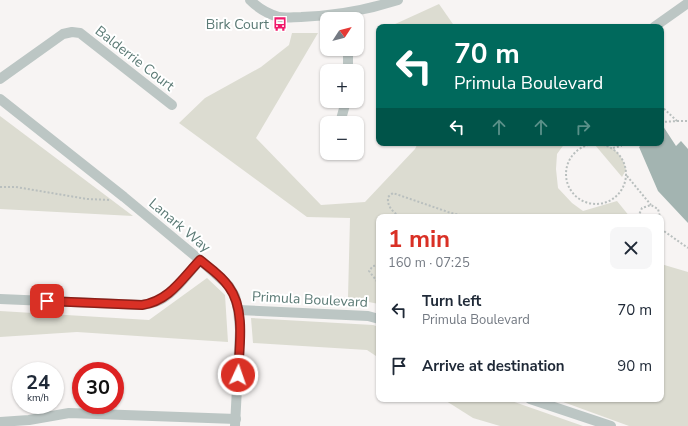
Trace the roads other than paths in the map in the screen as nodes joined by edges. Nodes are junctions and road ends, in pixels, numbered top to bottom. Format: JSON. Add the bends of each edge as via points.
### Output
{"nodes":[{"id":1,"x":250,"y":0,"type":"edge"},
{"id":2,"x":398,"y":0,"type":"edge"},
{"id":3,"x":688,"y":3,"type":"edge"},
{"id":4,"x":361,"y":12,"type":"edge"},
{"id":5,"x":320,"y":17,"type":"edge"},
{"id":6,"x":658,"y":24,"type":"edge"},
{"id":7,"x":0,"y":79,"type":"edge"},
{"id":8,"x":0,"y":99,"type":"edge"},
{"id":9,"x":172,"y":105,"type":"dead end"},
{"id":10,"x":200,"y":260,"type":"junction"},
{"id":11,"x":0,"y":299,"type":"edge"},
{"id":12,"x":238,"y":310,"type":"junction"},
{"id":13,"x":376,"y":318,"type":"edge"},
{"id":14,"x":539,"y":402,"type":"edge"},
{"id":15,"x":0,"y":422,"type":"edge"},
{"id":16,"x":236,"y":422,"type":"edge"},
{"id":17,"x":612,"y":426,"type":"edge"}],
"edges":[{"from":1,"to":5,"type":"street","via":[[267,13],[280,17]]},
{"from":2,"to":4,"type":"street"},
{"from":3,"to":6,"type":"street"},
{"from":7,"to":9,"type":"street","name":"Balderrie Court","via":[[63,34],[80,33]]},
{"from":8,"to":10,"type":"street","name":"Lanark Way"},
{"from":10,"to":11,"type":"street","via":[[169,294],[152,304]]},
{"from":10,"to":12,"type":"street","name":"Lanark Way","via":[[229,286],[235,296]]},
{"from":12,"to":13,"type":"street","name":"Primula Boulevard"},
{"from":12,"to":16,"type":"street","name":"Lanark Way","via":[[240,330]]},
{"from":14,"to":17,"type":"street"},
{"from":15,"to":16,"type":"street","via":[[76,413]]}]}
